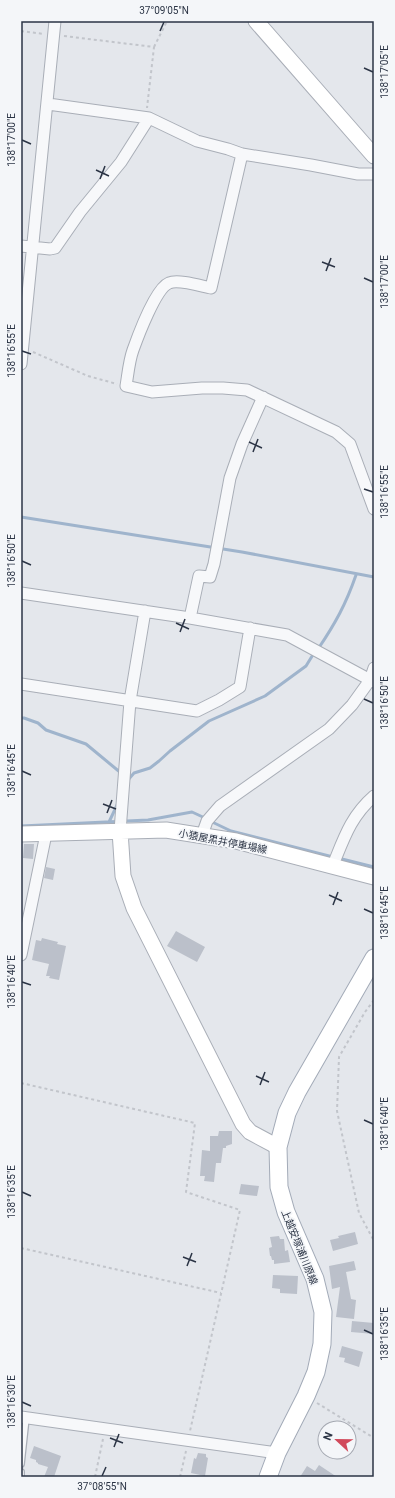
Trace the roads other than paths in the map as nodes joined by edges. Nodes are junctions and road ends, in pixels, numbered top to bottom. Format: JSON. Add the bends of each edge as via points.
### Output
{"nodes":[{"id":1,"x":55,"y":21,"type":"edge"},
{"id":2,"x":263,"y":23,"type":"edge"},
{"id":3,"x":48,"y":104,"type":"junction"},
{"id":4,"x":147,"y":117,"type":"junction"},
{"id":5,"x":242,"y":154,"type":"junction"},
{"id":6,"x":374,"y":156,"type":"edge"},
{"id":7,"x":374,"y":174,"type":"edge"},
{"id":8,"x":21,"y":246,"type":"edge"},
{"id":9,"x":33,"y":247,"type":"junction"},
{"id":10,"x":21,"y":364,"type":"edge"},
{"id":11,"x":263,"y":397,"type":"junction"},
{"id":12,"x":374,"y":509,"type":"edge"},
{"id":13,"x":21,"y":593,"type":"edge"},
{"id":14,"x":145,"y":611,"type":"junction"},
{"id":15,"x":190,"y":618,"type":"junction"},
{"id":16,"x":250,"y":628,"type":"junction"},
{"id":17,"x":374,"y":668,"type":"edge"},
{"id":18,"x":372,"y":681,"type":"edge"},
{"id":19,"x":21,"y":684,"type":"edge"},
{"id":20,"x":130,"y":701,"type":"junction"},
{"id":21,"x":374,"y":796,"type":"edge"},
{"id":22,"x":120,"y":831,"type":"junction"},
{"id":23,"x":21,"y":834,"type":"edge"},
{"id":24,"x":46,"y":834,"type":"junction"},
{"id":25,"x":202,"y":835,"type":"junction"},
{"id":26,"x":333,"y":865,"type":"junction"},
{"id":27,"x":374,"y":877,"type":"edge"},
{"id":28,"x":21,"y":955,"type":"edge"},
{"id":29,"x":374,"y":958,"type":"edge"},
{"id":30,"x":278,"y":1147,"type":"junction"},
{"id":31,"x":24,"y":1417,"type":"edge"},
{"id":32,"x":277,"y":1453,"type":"junction"},
{"id":33,"x":21,"y":1464,"type":"edge"},
{"id":34,"x":21,"y":1472,"type":"edge"},
{"id":35,"x":21,"y":1477,"type":"edge"},
{"id":36,"x":268,"y":1477,"type":"edge"}],
"edges":[{"from":1,"to":3,"type":"street"},
{"from":2,"to":6,"type":"main road"},
{"from":3,"to":4,"type":"street"},
{"from":3,"to":9,"type":"street"},
{"from":4,"to":5,"type":"street","via":[[198,141]]},
{"from":4,"to":9,"type":"street","via":[[121,162],[80,212],[55,248]]},
{"from":5,"to":7,"type":"street","via":[[358,174]]},
{"from":5,"to":11,"type":"street","via":[[212,288],[179,282],[169,283],[162,288],[133,351],[126,386],[152,392],[223,388],[247,390]]},
{"from":8,"to":9,"type":"street"},
{"from":9,"to":10,"type":"street"},
{"from":11,"to":12,"type":"street","via":[[336,432],[350,444]]},
{"from":11,"to":15,"type":"street","via":[[230,478],[210,577],[199,576]]},
{"from":13,"to":14,"type":"street"},
{"from":14,"to":15,"type":"street"},
{"from":14,"to":20,"type":"street"},
{"from":15,"to":16,"type":"street"},
{"from":16,"to":18,"type":"street","via":[[287,635]]},
{"from":16,"to":20,"type":"street","via":[[240,686],[219,700],[197,711]]},
{"from":17,"to":18,"type":"street"},
{"from":18,"to":25,"type":"street","via":[[329,729],[220,806],[207,821]]},
{"from":19,"to":20,"type":"street"},
{"from":20,"to":22,"type":"street"},
{"from":21,"to":26,"type":"street","via":[[349,826]]},
{"from":22,"to":24,"type":"main road","name":"小猿屋黒井停車場線"},
{"from":22,"to":25,"type":"main road","name":"小猿屋黒井停車場線","via":[[166,830]]},
{"from":22,"to":30,"type":"main road","via":[[124,876],[134,908],[243,1124],[250,1132]]},
{"from":23,"to":24,"type":"main road","name":"小猿屋黒井停車場線"},
{"from":24,"to":28,"type":"street"},
{"from":25,"to":26,"type":"main road","name":"小猿屋黒井停車場線"},
{"from":26,"to":27,"type":"main road","name":"小猿屋黒井停車場線"},
{"from":29,"to":30,"type":"main road","name":"上越安塚浦川原線","via":[[297,1092],[287,1113]]},
{"from":30,"to":32,"type":"main road","name":"上越安塚浦川原線","via":[[279,1187],[286,1212],[315,1279],[323,1312],[322,1344],[316,1372]]},
{"from":31,"to":32,"type":"street"},
{"from":31,"to":33,"type":"lane"},
{"from":32,"to":36,"type":"main road","name":"上越安塚浦川原線"},
{"from":34,"to":35,"type":"lane"}]}
